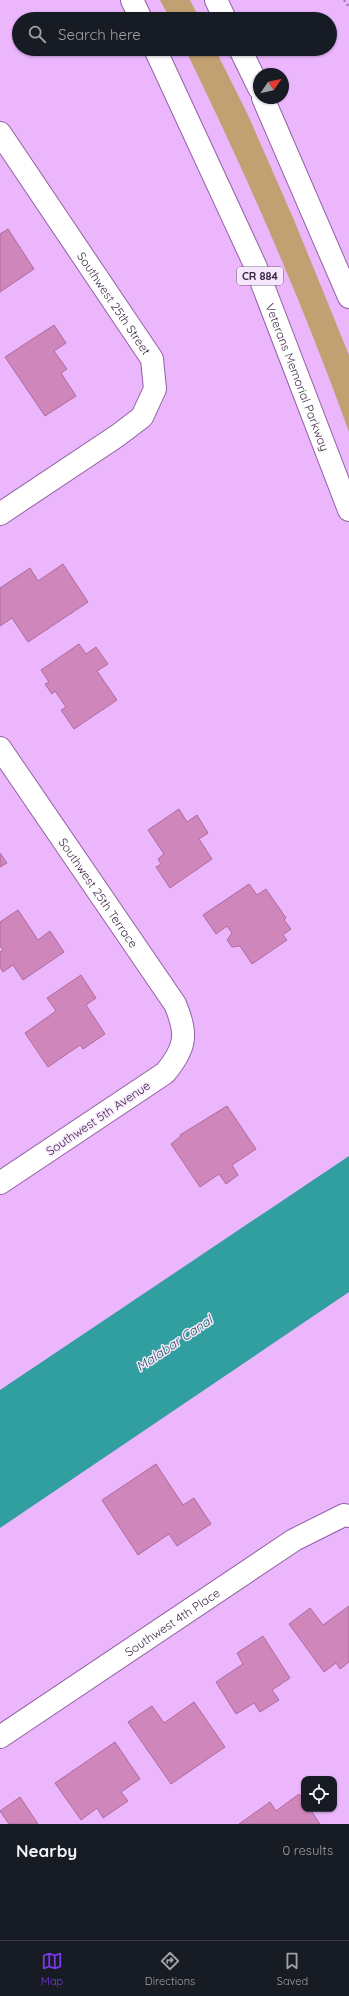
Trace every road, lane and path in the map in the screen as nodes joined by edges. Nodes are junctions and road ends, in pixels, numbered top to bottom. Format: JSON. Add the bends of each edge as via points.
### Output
{"nodes":[{"id":1,"x":132,"y":0,"type":"edge"},
{"id":2,"x":216,"y":0,"type":"edge"},
{"id":3,"x":344,"y":0,"type":"edge"},
{"id":4,"x":349,"y":7,"type":"edge"},
{"id":5,"x":138,"y":12,"type":"edge"},
{"id":6,"x":222,"y":12,"type":"edge"},
{"id":7,"x":158,"y":56,"type":"edge"},
{"id":8,"x":243,"y":56,"type":"edge"},
{"id":9,"x":253,"y":76,"type":"edge"},
{"id":10,"x":266,"y":104,"type":"edge"},
{"id":11,"x":0,"y":133,"type":"edge"},
{"id":12,"x":349,"y":297,"type":"edge"},
{"id":13,"x":349,"y":510,"type":"edge"},
{"id":14,"x":0,"y":514,"type":"edge"},
{"id":15,"x":0,"y":748,"type":"edge"},
{"id":16,"x":183,"y":1042,"type":"joint"},
{"id":17,"x":0,"y":1183,"type":"edge"},
{"id":18,"x":349,"y":1516,"type":"edge"},
{"id":19,"x":0,"y":1736,"type":"edge"}],
"edges":[{"from":1,"to":5,"type":"main road"},
{"from":2,"to":6,"type":"main road"},
{"from":3,"to":4,"type":"path"},
{"from":7,"to":13,"type":"main road","name":"Veterans Memorial Parkway","number":"CR 884","via":[[255,265]]},
{"from":8,"to":9,"type":"main road"},
{"from":10,"to":12,"type":"main road"},
{"from":11,"to":14,"type":"main road","name":"Southwest 25th Street","via":[[152,359],[155,389],[142,417]]},
{"from":15,"to":16,"type":"main road","name":"Southwest 25th Terrace","via":[[175,1004],[183,1022]]},
{"from":16,"to":17,"type":"main road","name":"Southwest 5th Avenue","via":[[177,1059],[165,1073]]},
{"from":18,"to":19,"type":"main road","name":"Southwest 4th Place","via":[[344,1515],[294,1540]]}]}
